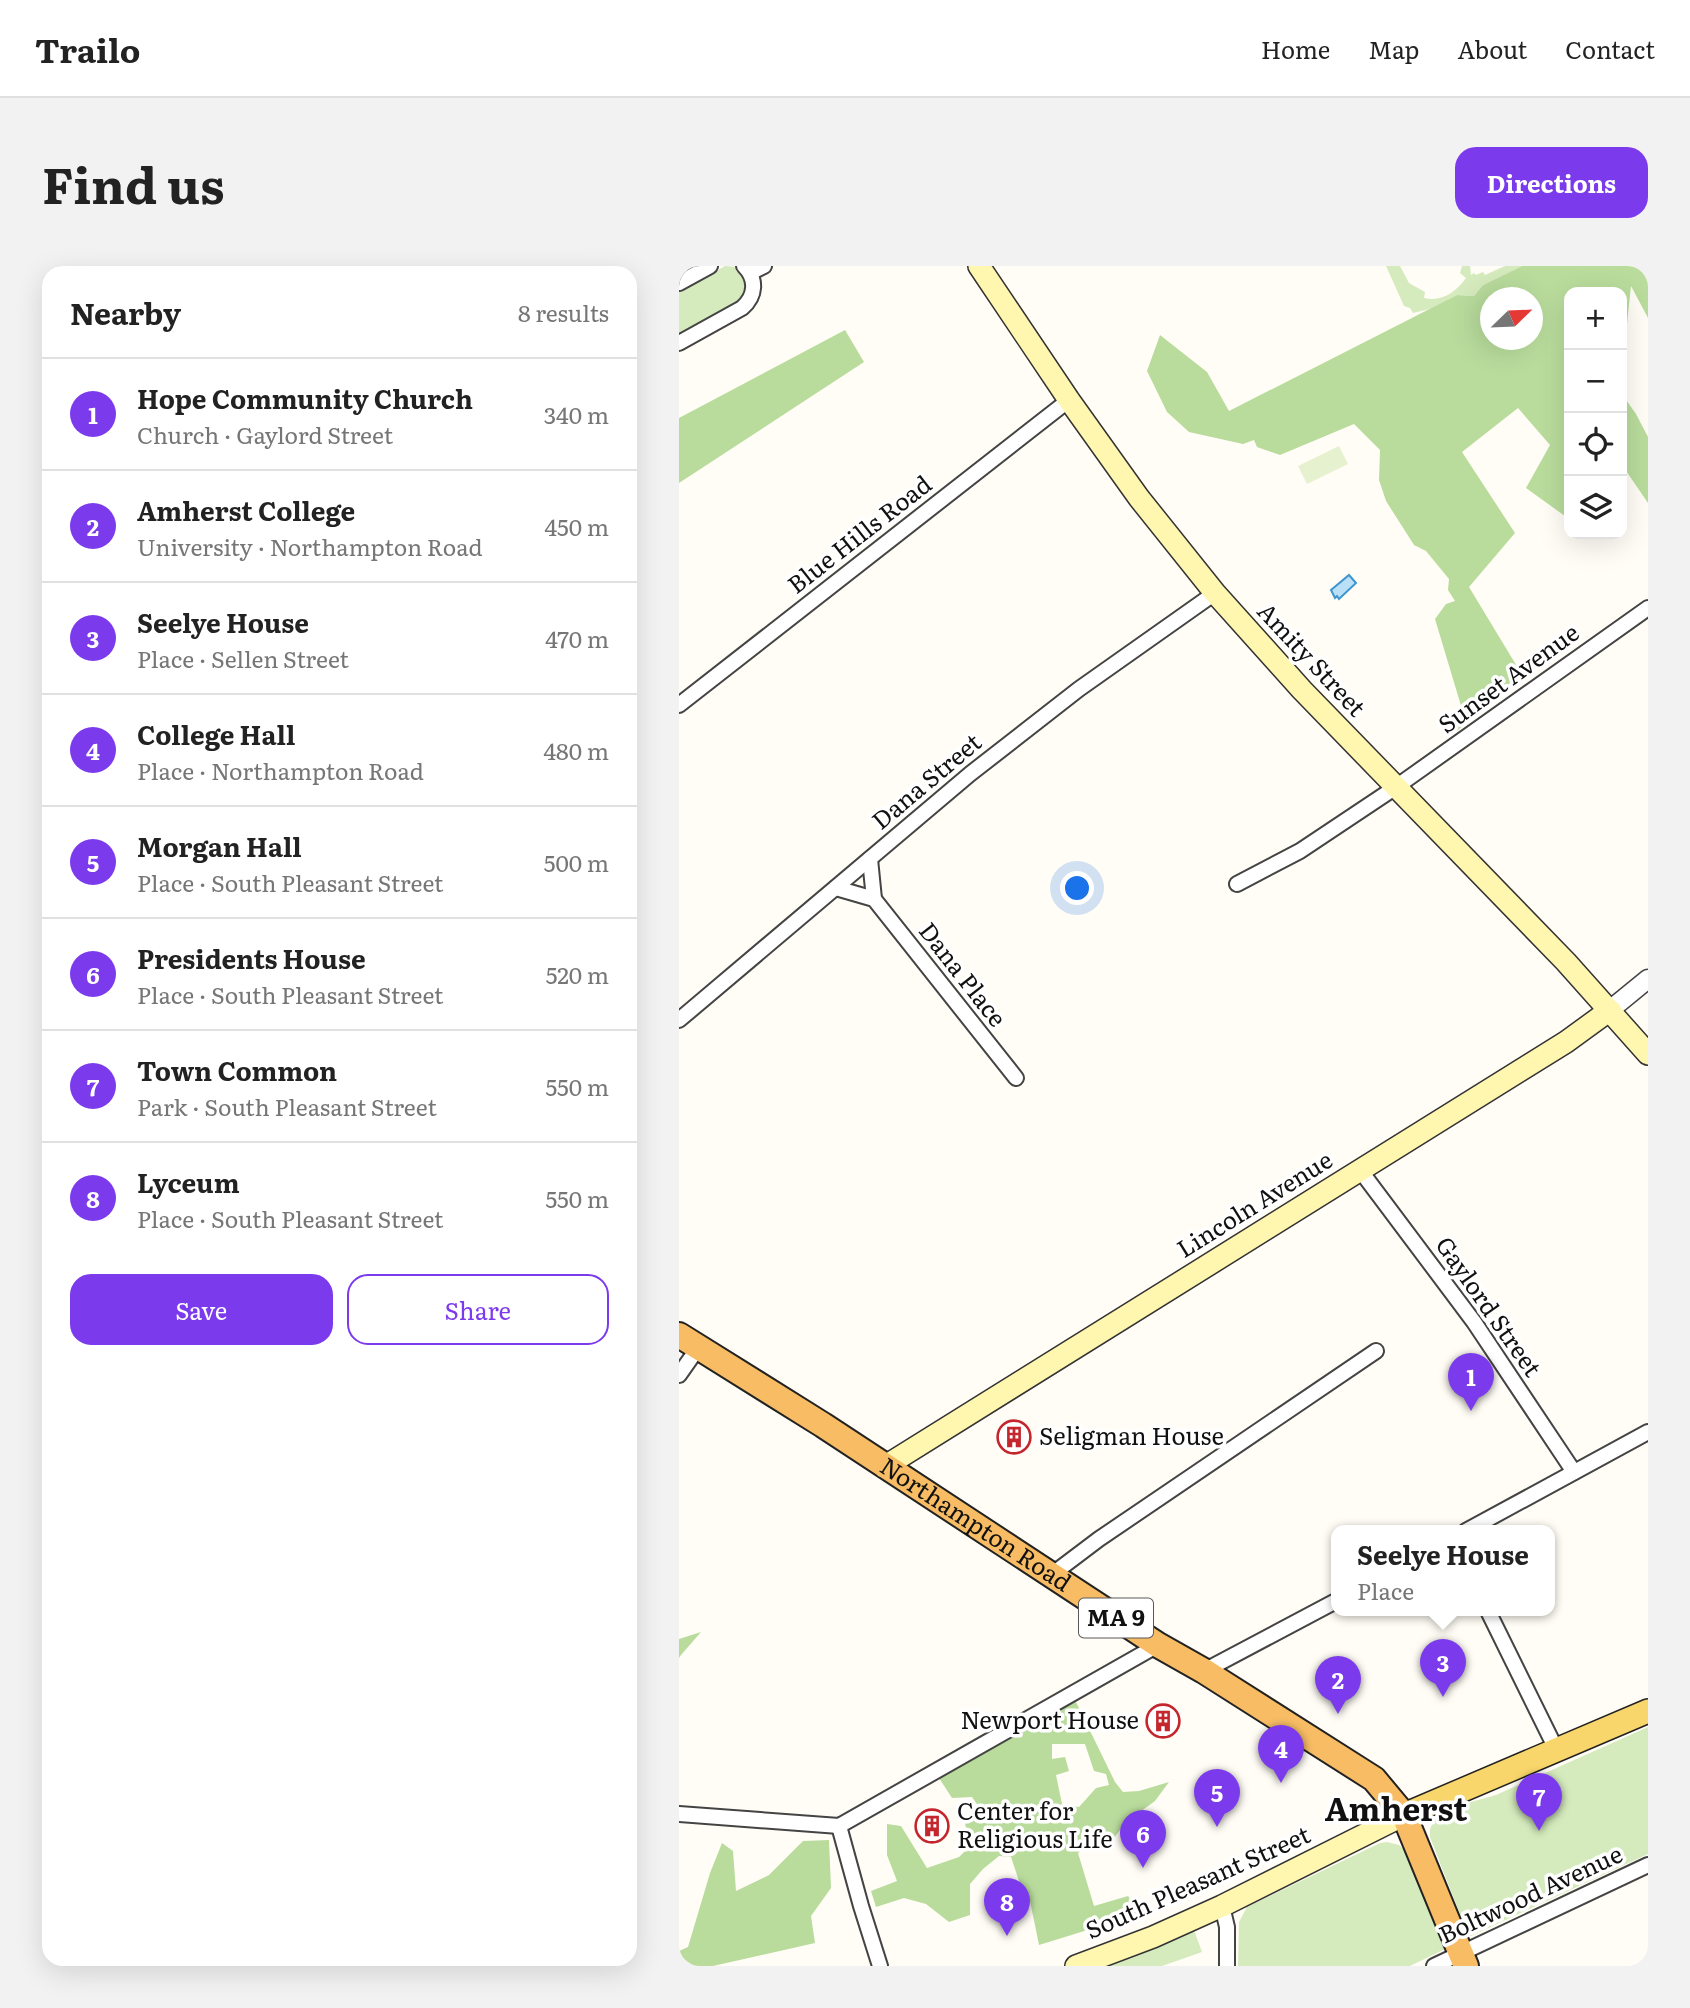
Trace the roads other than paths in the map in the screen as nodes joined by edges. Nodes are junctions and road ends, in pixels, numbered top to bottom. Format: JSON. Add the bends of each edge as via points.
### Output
{"nodes":[{"id":1,"x":710,"y":266,"type":"edge"},
{"id":2,"x":764,"y":266,"type":"edge"},
{"id":3,"x":979,"y":266,"type":"edge"},
{"id":4,"x":747,"y":270,"type":"edge"},
{"id":5,"x":679,"y":283,"type":"edge"},
{"id":6,"x":679,"y":343,"type":"edge"},
{"id":7,"x":1069,"y":400,"type":"junction"},
{"id":8,"x":1215,"y":593,"type":"junction"},
{"id":9,"x":1648,"y":608,"type":"edge"},
{"id":10,"x":679,"y":705,"type":"edge"},
{"id":11,"x":1396,"y":788,"type":"junction"},
{"id":12,"x":870,"y":859,"type":"junction"},
{"id":13,"x":1237,"y":884,"type":"dead end"},
{"id":14,"x":836,"y":888,"type":"junction"},
{"id":15,"x":874,"y":899,"type":"junction"},
{"id":16,"x":1648,"y":979,"type":"edge"},
{"id":17,"x":1610,"y":1010,"type":"junction"},
{"id":18,"x":679,"y":1020,"type":"edge"},
{"id":19,"x":1648,"y":1054,"type":"edge"},
{"id":20,"x":1016,"y":1078,"type":"dead end"},
{"id":21,"x":1360,"y":1170,"type":"junction"},
{"id":22,"x":688,"y":1342,"type":"edge"},
{"id":23,"x":1376,"y":1351,"type":"dead end"},
{"id":24,"x":679,"y":1375,"type":"edge"},
{"id":25,"x":1648,"y":1432,"type":"edge"},
{"id":26,"x":884,"y":1467,"type":"junction"},
{"id":27,"x":1574,"y":1472,"type":"junction"},
{"id":28,"x":1477,"y":1525,"type":"edge"},
{"id":29,"x":1051,"y":1576,"type":"junction"},
{"id":30,"x":1331,"y":1604,"type":"edge"},
{"id":31,"x":1490,"y":1616,"type":"edge"},
{"id":32,"x":1157,"y":1645,"type":"junction"},
{"id":33,"x":1204,"y":1671,"type":"junction"},
{"id":34,"x":1648,"y":1711,"type":"edge"},
{"id":35,"x":1557,"y":1751,"type":"junction"},
{"id":36,"x":679,"y":1814,"type":"edge"},
{"id":37,"x":1404,"y":1815,"type":"junction"},
{"id":38,"x":839,"y":1826,"type":"junction"},
{"id":39,"x":1648,"y":1865,"type":"edge"},
{"id":40,"x":1222,"y":1906,"type":"junction"},
{"id":41,"x":1464,"y":1959,"type":"edge"},
{"id":42,"x":880,"y":1966,"type":"edge"},
{"id":43,"x":1076,"y":1966,"type":"edge"},
{"id":44,"x":1227,"y":1966,"type":"edge"},
{"id":45,"x":1434,"y":1966,"type":"edge"}],
"edges":[{"from":1,"to":5,"type":"street"},
{"from":2,"to":4,"type":"street"},
{"from":3,"to":7,"type":"main road","name":"Amity Street"},
{"from":4,"to":6,"type":"street","via":[[753,290],[745,305]]},
{"from":7,"to":8,"type":"main road","name":"Amity Street"},
{"from":7,"to":10,"type":"street","name":"Blue Hills Road"},
{"from":8,"to":11,"type":"main road","name":"Amity Street"},
{"from":8,"to":12,"type":"street","name":"Dana Street","via":[[1079,689]]},
{"from":9,"to":11,"type":"street","name":"Sunset Avenue"},
{"from":11,"to":13,"type":"street","name":"Sunset Avenue","via":[[1300,851]]},
{"from":11,"to":17,"type":"main road","name":"Amity Street"},
{"from":12,"to":14,"type":"street","name":"Dana Street"},
{"from":12,"to":15,"type":"street"},
{"from":14,"to":15,"type":"street"},
{"from":14,"to":18,"type":"street","name":"Dana Street"},
{"from":15,"to":20,"type":"street","name":"Dana Place"},
{"from":16,"to":17,"type":"street","name":"Lincoln Avenue"},
{"from":17,"to":19,"type":"main road","name":"Amity Street"},
{"from":17,"to":21,"type":"main road","name":"Lincoln Avenue"},
{"from":21,"to":26,"type":"main road","name":"Lincoln Avenue"},
{"from":21,"to":27,"type":"street","name":"Gaylord Street","via":[[1474,1322]]},
{"from":22,"to":24,"type":"street"},
{"from":22,"to":26,"type":"highway","name":"Northampton Road","number":"MA 9"},
{"from":23,"to":29,"type":"street"},
{"from":25,"to":27,"type":"street"},
{"from":26,"to":29,"type":"highway","name":"Northampton Road","number":"MA 9"},
{"from":27,"to":28,"type":"street"},
{"from":29,"to":32,"type":"highway","name":"Northampton Road","number":"MA 9"},
{"from":30,"to":33,"type":"street"},
{"from":31,"to":35,"type":"street"},
{"from":32,"to":33,"type":"highway","name":"Northampton Road","number":"MA 9"},
{"from":32,"to":38,"type":"street"},
{"from":33,"to":37,"type":"highway","name":"Northampton Road","number":"MA 9","via":[[1374,1779]]},
{"from":34,"to":35,"type":"main road","name":"South Pleasant Street"},
{"from":35,"to":37,"type":"main road","name":"South Pleasant Street"},
{"from":36,"to":38,"type":"street"},
{"from":37,"to":40,"type":"main road","name":"South Pleasant Street"},
{"from":37,"to":41,"type":"highway","number":"MA 9"},
{"from":38,"to":42,"type":"street"},
{"from":39,"to":41,"type":"street","name":"Boltwood Avenue"},
{"from":40,"to":43,"type":"main road","name":"South Pleasant Street"},
{"from":40,"to":44,"type":"street"},
{"from":41,"to":45,"type":"street","name":"Boltwood Avenue"}]}
